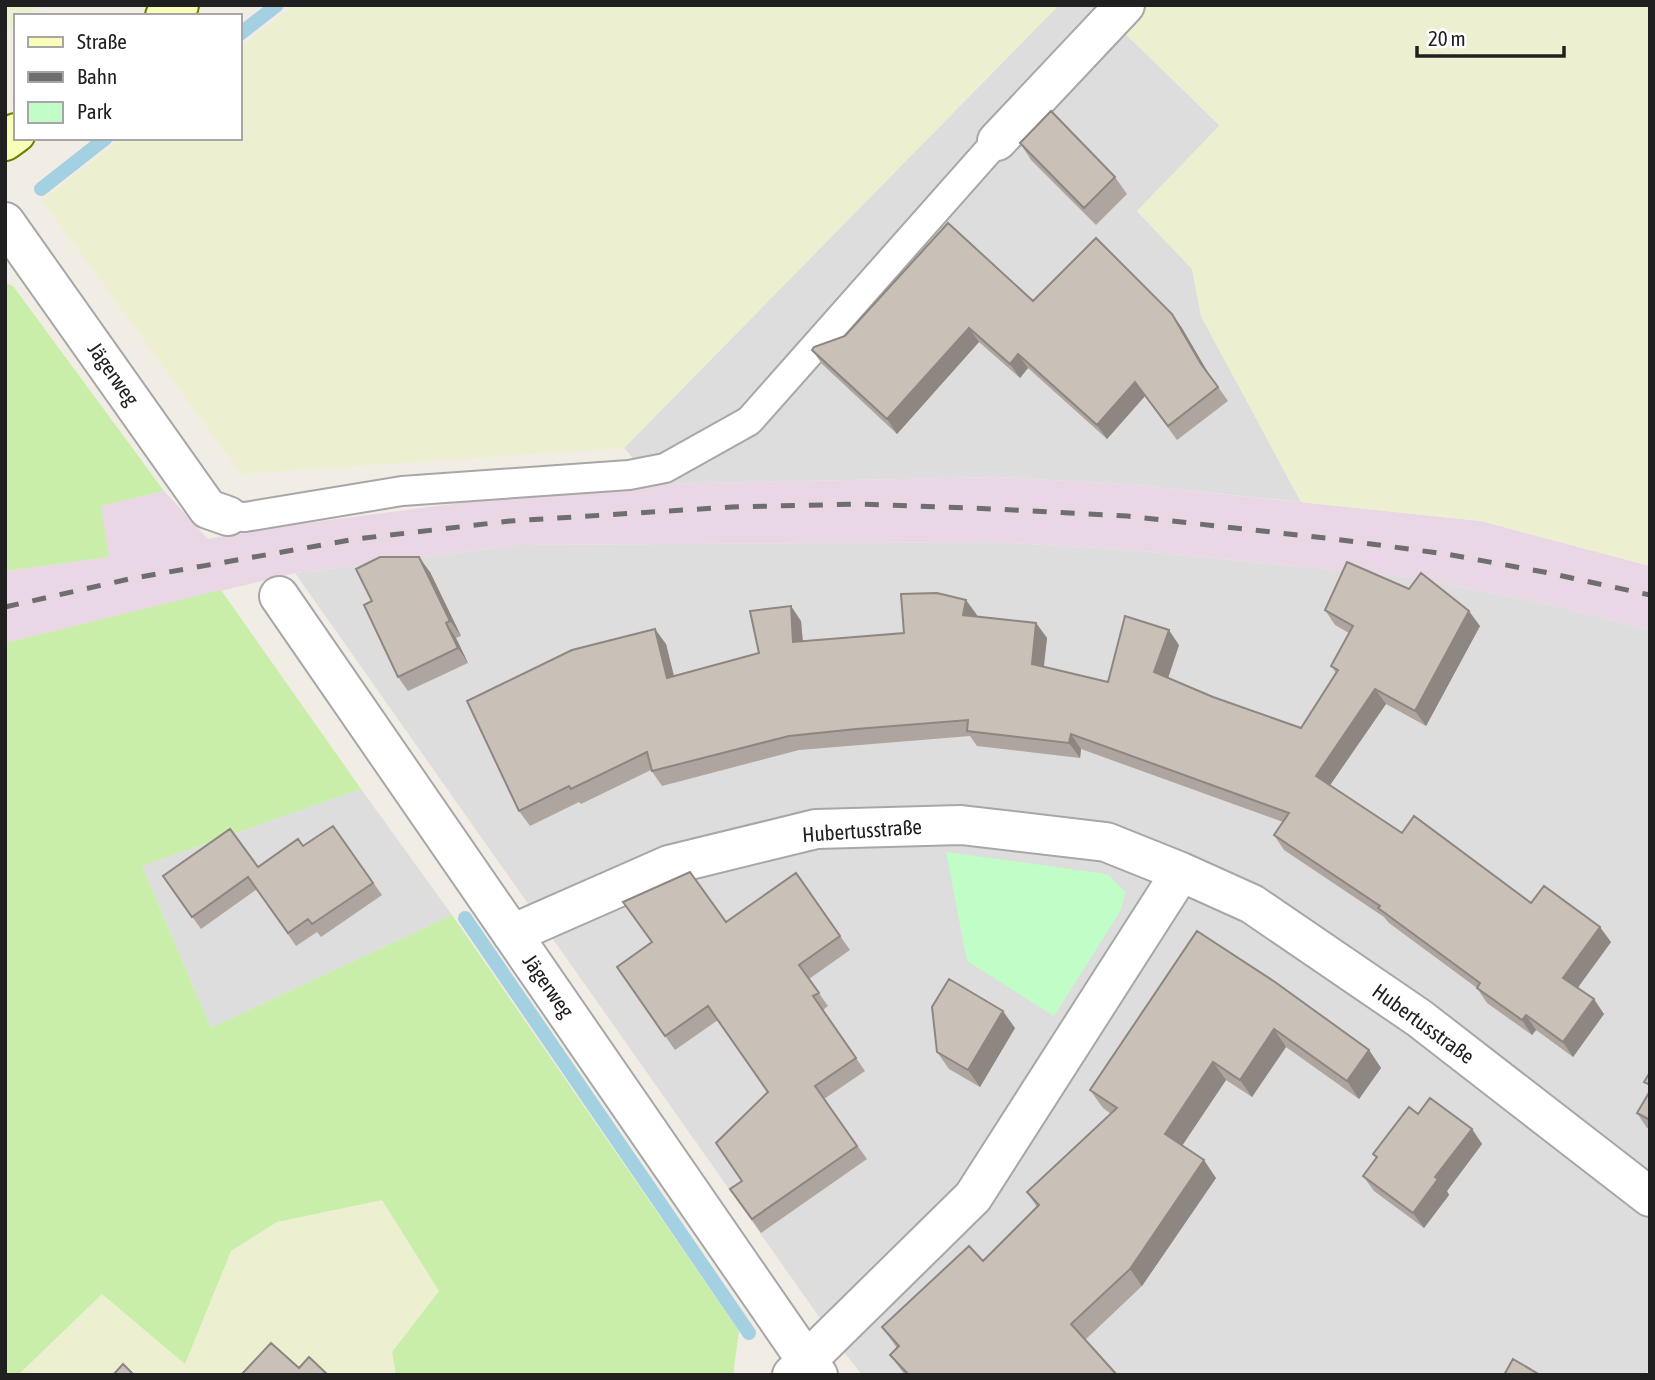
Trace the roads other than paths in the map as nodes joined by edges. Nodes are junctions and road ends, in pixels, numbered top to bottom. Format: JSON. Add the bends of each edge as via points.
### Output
{"nodes":[{"id":1,"x":1125,"y":5,"type":"edge"},
{"id":2,"x":998,"y":141,"type":"joint"},
{"id":3,"x":5,"y":222,"type":"edge"},
{"id":4,"x":228,"y":516,"type":"joint"},
{"id":5,"x":279,"y":596,"type":"dead end"},
{"id":6,"x":1181,"y":872,"type":"junction"},
{"id":7,"x":512,"y":934,"type":"junction"},
{"id":8,"x":1650,"y":1198,"type":"edge"},
{"id":9,"x":805,"y":1370,"type":"edge"}],
"edges":[{"from":1,"to":2,"type":"street"},
{"from":2,"to":4,"type":"lane","via":[[749,421],[665,468],[629,475],[402,491]]},
{"from":3,"to":4,"type":"street","name":"Jägerweg","via":[[208,509]]},
{"from":5,"to":7,"type":"street","name":"Jägerweg"},
{"from":6,"to":7,"type":"street","name":"Hubertusstraße","via":[[1093,840],[961,825],[816,830],[669,865]]},
{"from":6,"to":8,"type":"street","name":"Hubertusstraße","via":[[1252,904],[1419,1018]]},
{"from":6,"to":9,"type":"street","via":[[973,1197]]},
{"from":7,"to":9,"type":"street","name":"Jägerweg"}]}
